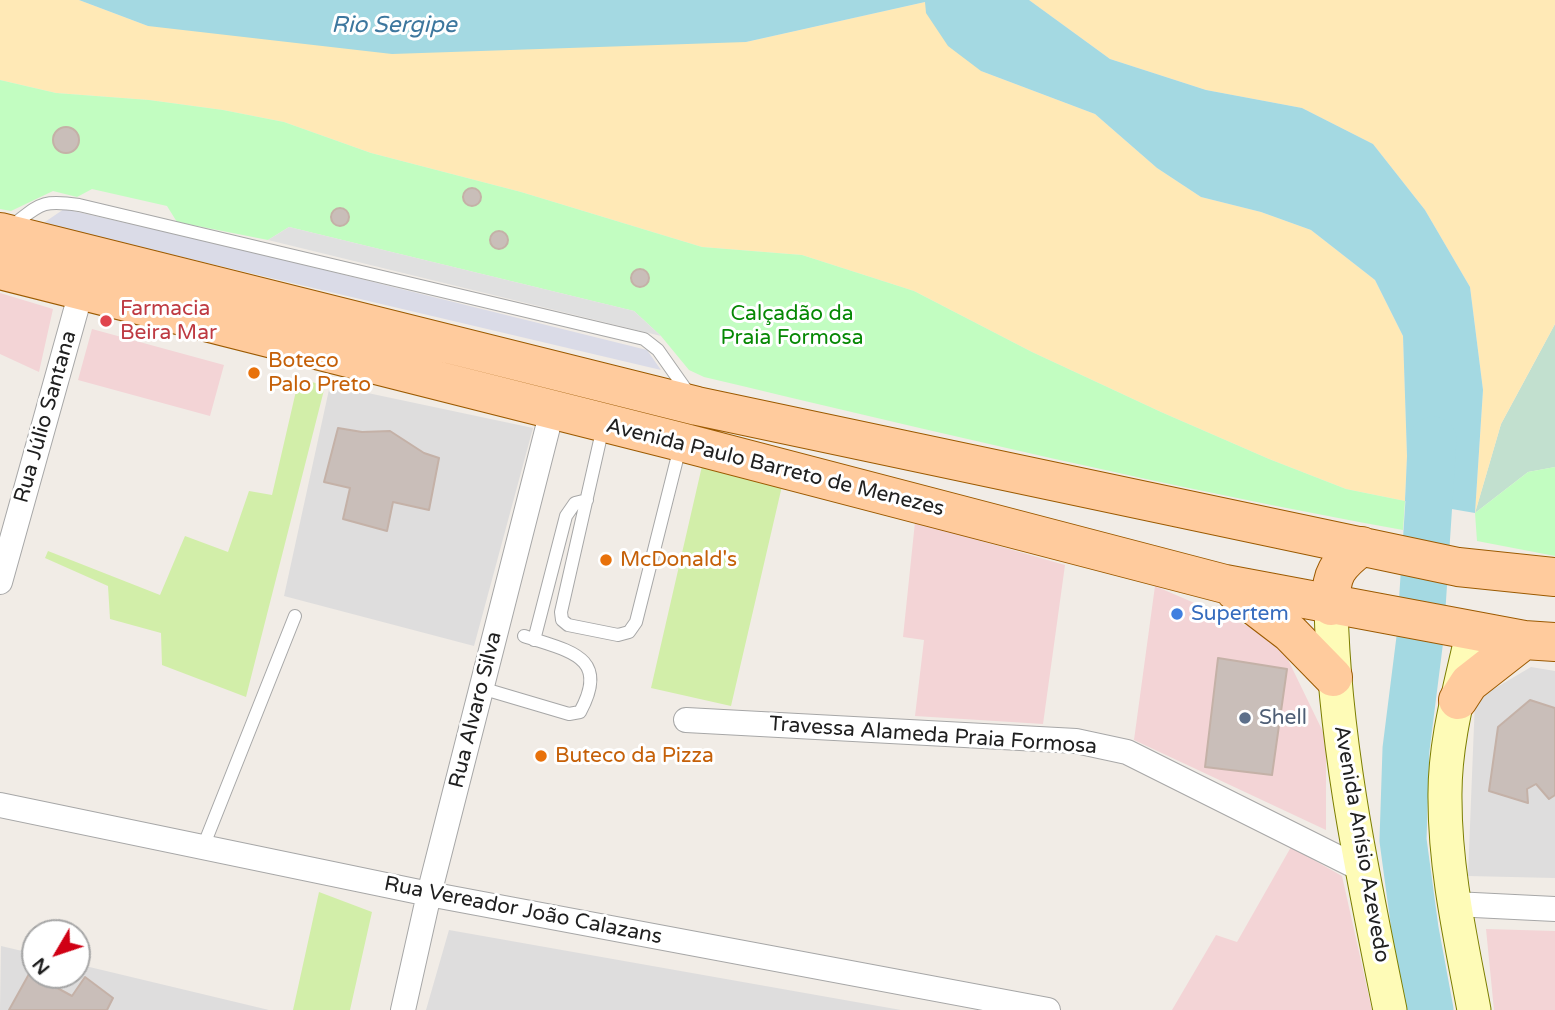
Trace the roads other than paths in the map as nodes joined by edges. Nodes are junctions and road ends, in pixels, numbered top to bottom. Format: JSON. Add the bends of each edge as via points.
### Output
{"nodes":[{"id":1,"x":1,"y":232,"type":"edge"},
{"id":2,"x":0,"y":270,"type":"edge"},
{"id":3,"x":81,"y":292,"type":"junction"},
{"id":4,"x":697,"y":406,"type":"junction"},
{"id":5,"x":552,"y":411,"type":"junction"},
{"id":6,"x":604,"y":424,"type":"junction"},
{"id":7,"x":681,"y":442,"type":"junction"},
{"id":8,"x":587,"y":499,"type":"junction"},
{"id":9,"x":1362,"y":546,"type":"junction"},
{"id":10,"x":1471,"y":569,"type":"junction"},
{"id":11,"x":1555,"y":577,"type":"edge"},
{"id":12,"x":0,"y":582,"type":"edge"},
{"id":13,"x":1225,"y":584,"type":"junction"},
{"id":14,"x":1331,"y":606,"type":"junction"},
{"id":15,"x":295,"y":616,"type":"dead end"},
{"id":16,"x":1466,"y":629,"type":"junction"},
{"id":17,"x":1540,"y":641,"type":"edge"},
{"id":18,"x":1333,"y":677,"type":"junction"},
{"id":19,"x":481,"y":688,"type":"junction"},
{"id":20,"x":1458,"y":699,"type":"junction"},
{"id":21,"x":686,"y":720,"type":"dead end"},
{"id":22,"x":0,"y":805,"type":"edge"},
{"id":23,"x":203,"y":847,"type":"junction"},
{"id":24,"x":1361,"y":869,"type":"junction"},
{"id":25,"x":429,"y":894,"type":"junction"},
{"id":26,"x":1454,"y":904,"type":"junction"},
{"id":27,"x":1555,"y":909,"type":"edge"},
{"id":28,"x":403,"y":1010,"type":"edge"},
{"id":29,"x":1048,"y":1010,"type":"edge"},
{"id":30,"x":1390,"y":1010,"type":"edge"},
{"id":31,"x":1474,"y":1010,"type":"edge"}],
"edges":[{"from":1,"to":4,"type":"main road","name":"Avenida Paulo Barreto de Menezes"},
{"from":1,"to":4,"type":"lane","via":[[48,201],[79,205],[644,340],[658,350]]},
{"from":2,"to":3,"type":"main road","name":"Avenida Paulo Barreto de Menezes"},
{"from":3,"to":5,"type":"main road","name":"Avenida Paulo Barreto de Menezes"},
{"from":3,"to":12,"type":"street","name":"Rua Júlio Santana"},
{"from":4,"to":9,"type":"main road","name":"Avenida Paulo Barreto de Menezes"},
{"from":5,"to":6,"type":"main road","name":"Avenida Paulo Barreto de Menezes"},
{"from":5,"to":19,"type":"street","name":"Rua Alvaro Silva"},
{"from":6,"to":7,"type":"main road","name":"Avenida Paulo Barreto de Menezes"},
{"from":6,"to":8,"type":"lane"},
{"from":7,"to":8,"type":"lane","via":[[636,622],[629,632],[618,635],[562,620]]},
{"from":7,"to":13,"type":"main road","name":"Avenida Paulo Barreto de Menezes"},
{"from":8,"to":19,"type":"lane","via":[[575,503],[566,516],[529,638],[578,656],[590,667],[592,679],[580,712],[569,714]]},
{"from":9,"to":10,"type":"main road","name":"Avenida Paulo Barreto de Menezes"},
{"from":9,"to":14,"type":"main road","via":[[1336,571]]},
{"from":10,"to":11,"type":"main road","name":"Avenida Paulo Barreto de Menezes"},
{"from":10,"to":16,"type":"main road"},
{"from":13,"to":14,"type":"main road","name":"Avenida Paulo Barreto de Menezes"},
{"from":13,"to":18,"type":"main road","via":[[1282,627]]},
{"from":14,"to":16,"type":"main road","name":"Avenida Paulo Barreto de Menezes"},
{"from":14,"to":18,"type":"street","name":"Avenida Anísio Azevedo"},
{"from":15,"to":23,"type":"lane"},
{"from":16,"to":17,"type":"main road","name":"Avenida Paulo Barreto de Menezes"},
{"from":16,"to":20,"type":"street"},
{"from":17,"to":20,"type":"main road","via":[[1469,683]]},
{"from":18,"to":24,"type":"street","name":"Avenida Anísio Azevedo"},
{"from":19,"to":25,"type":"street","name":"Rua Alvaro Silva"},
{"from":20,"to":26,"type":"street","via":[[1445,798]]},
{"from":21,"to":24,"type":"street","name":"Travessa Alameda Praia Formosa","via":[[1076,741],[1127,752]]},
{"from":22,"to":23,"type":"street","name":"Rua Vereador João Calazans"},
{"from":23,"to":25,"type":"street","name":"Rua Vereador João Calazans"},
{"from":24,"to":30,"type":"street","name":"Avenida Anísio Azevedo"},
{"from":25,"to":28,"type":"street","name":"Rua Alvaro Silva"},
{"from":25,"to":29,"type":"street","name":"Rua Vereador João Calazans"},
{"from":26,"to":27,"type":"street"},
{"from":26,"to":31,"type":"street"}]}
